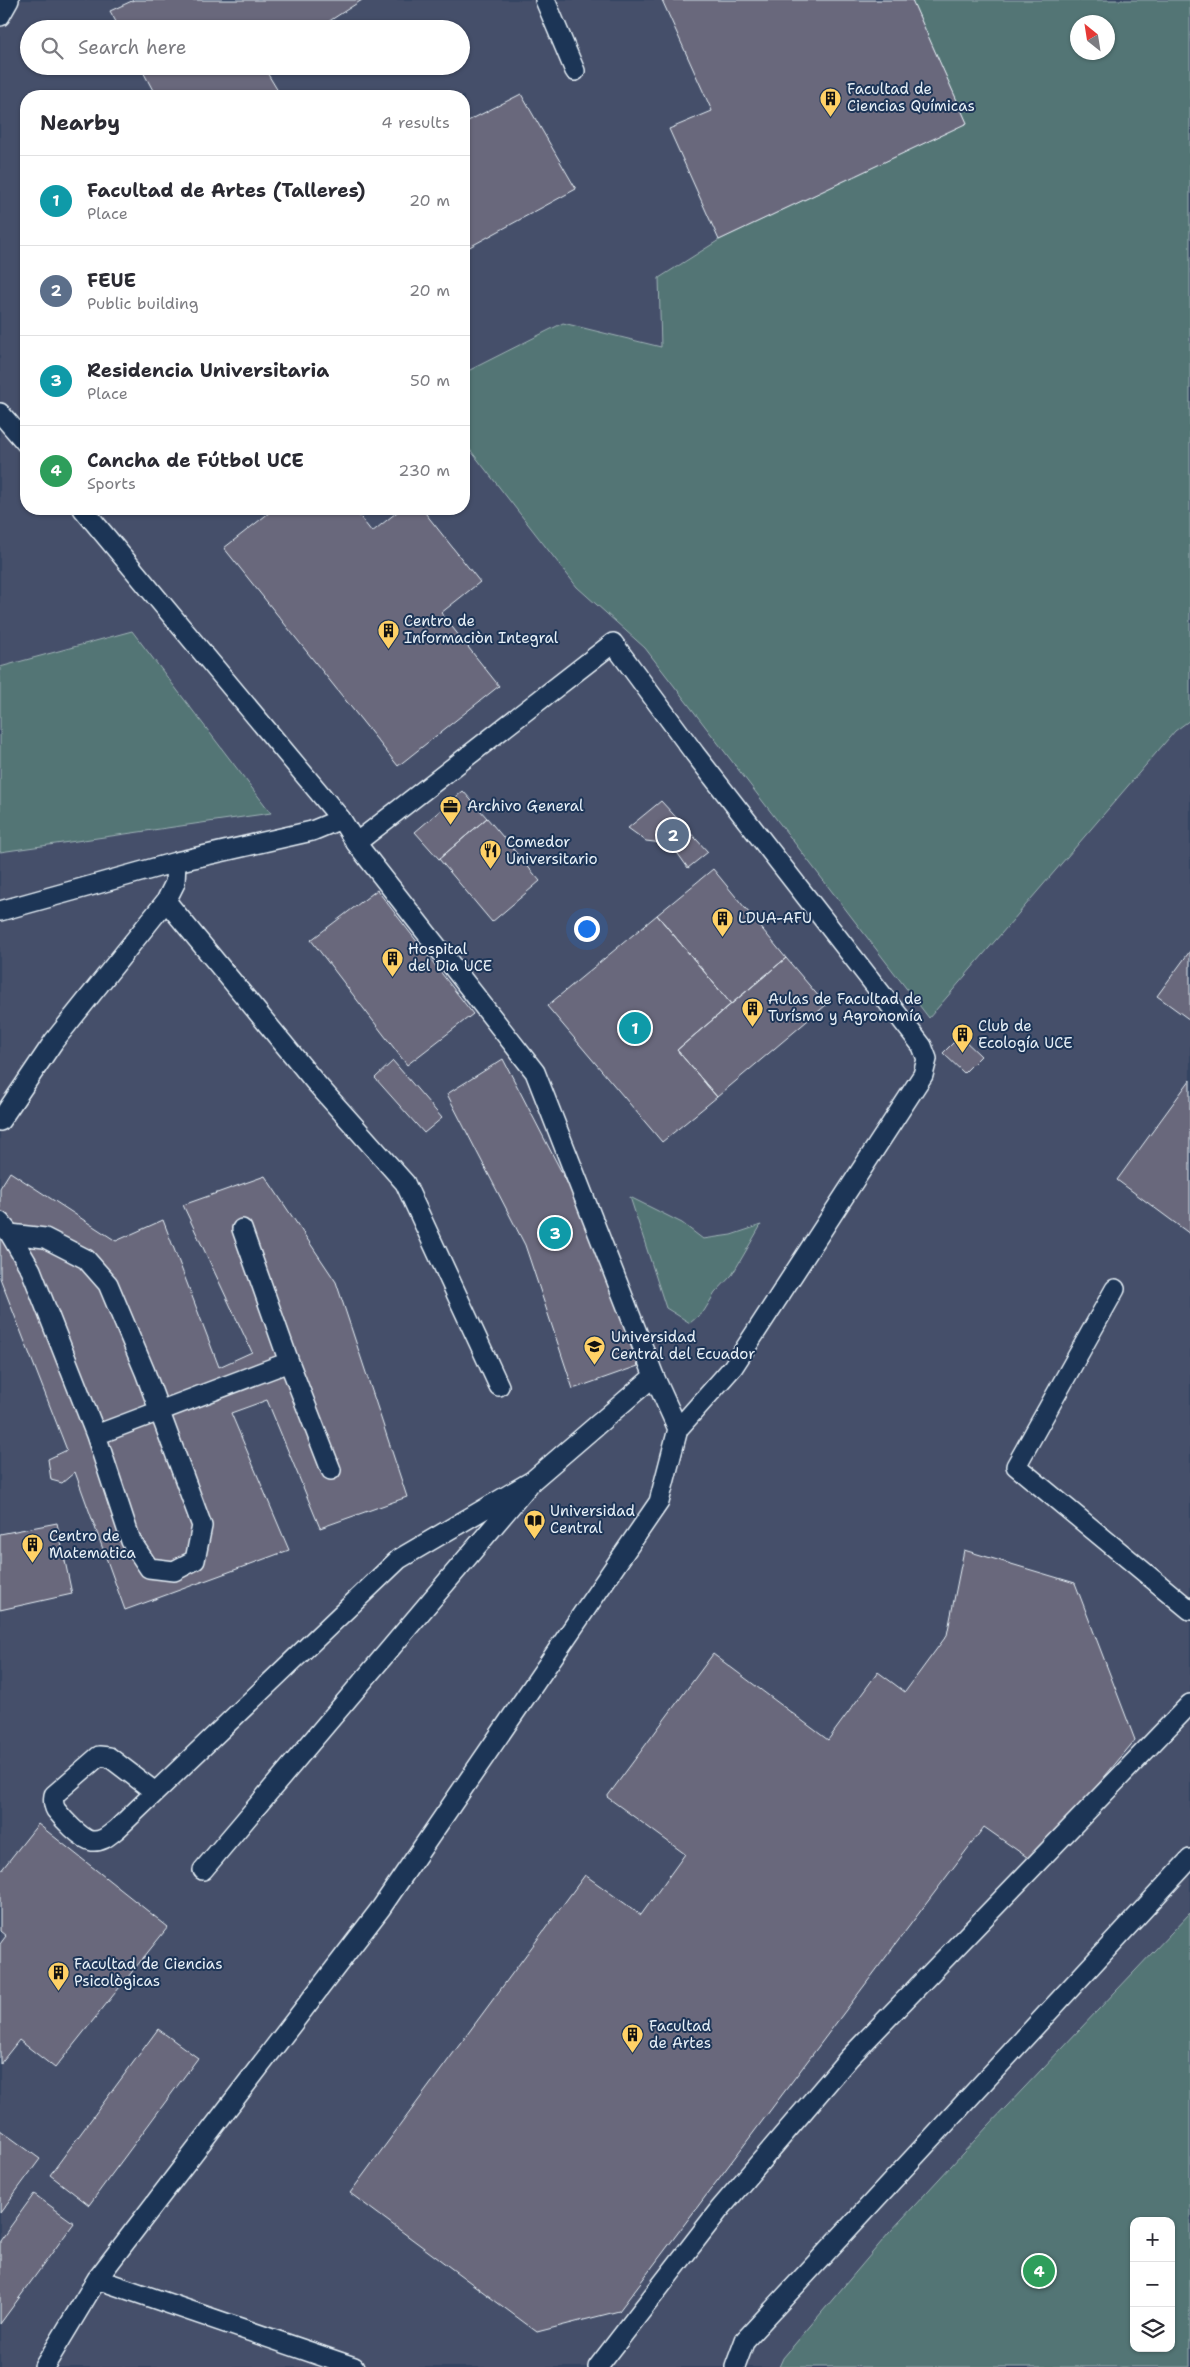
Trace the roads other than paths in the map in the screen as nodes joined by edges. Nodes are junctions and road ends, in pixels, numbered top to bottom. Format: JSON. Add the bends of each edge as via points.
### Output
{"nodes":[{"id":1,"x":9,"y":0,"type":"edge"},
{"id":2,"x":545,"y":0,"type":"edge"},
{"id":3,"x":0,"y":16,"type":"edge"},
{"id":4,"x":575,"y":70,"type":"dead end"},
{"id":5,"x":0,"y":413,"type":"edge"},
{"id":6,"x":20,"y":436,"type":"edge"},
{"id":7,"x":88,"y":515,"type":"edge"},
{"id":8,"x":341,"y":819,"type":"junction"},
{"id":9,"x":356,"y":843,"type":"junction"},
{"id":10,"x":176,"y":862,"type":"junction"},
{"id":11,"x":166,"y":901,"type":"junction"},
{"id":12,"x":0,"y":911,"type":"edge"},
{"id":13,"x":0,"y":1121,"type":"edge"},
{"id":14,"x":5,"y":1228,"type":"edge"},
{"id":15,"x":242,"y":1229,"type":"dead end"},
{"id":16,"x":1115,"y":1289,"type":"dead end"},
{"id":17,"x":288,"y":1362,"type":"junction"},
{"id":18,"x":654,"y":1376,"type":"junction"},
{"id":19,"x":499,"y":1386,"type":"dead end"},
{"id":20,"x":159,"y":1412,"type":"junction"},
{"id":21,"x":678,"y":1429,"type":"junction"},
{"id":22,"x":96,"y":1435,"type":"junction"},
{"id":23,"x":331,"y":1470,"type":"dead end"},
{"id":24,"x":532,"y":1481,"type":"junction"},
{"id":25,"x":1190,"y":1610,"type":"edge"},
{"id":26,"x":1190,"y":1704,"type":"edge"},
{"id":27,"x":155,"y":1792,"type":"junction"},
{"id":28,"x":1190,"y":1859,"type":"edge"},
{"id":29,"x":202,"y":1870,"type":"dead end"},
{"id":30,"x":97,"y":2279,"type":"junction"},
{"id":31,"x":44,"y":2367,"type":"edge"},
{"id":32,"x":354,"y":2367,"type":"edge"},
{"id":33,"x":598,"y":2367,"type":"edge"},
{"id":34,"x":735,"y":2367,"type":"edge"}],
"edges":[{"from":1,"to":3,"type":"lane"},
{"from":2,"to":4,"type":"lane"},
{"from":5,"to":6,"type":"lane"},
{"from":7,"to":8,"type":"lane"},
{"from":8,"to":9,"type":"lane"},
{"from":8,"to":10,"type":"lane","via":[[312,831]]},
{"from":9,"to":18,"type":"lane","via":[[535,1072]]},
{"from":9,"to":21,"type":"lane","via":[[613,643],[922,1046],[926,1059],[923,1075],[733,1367]]},
{"from":10,"to":11,"type":"lane","via":[[175,883]]},
{"from":10,"to":12,"type":"lane"},
{"from":11,"to":13,"type":"lane","via":[[54,1041]]},
{"from":11,"to":19,"type":"lane","via":[[315,1082],[405,1183]]},
{"from":14,"to":20,"type":"lane","via":[[45,1238],[86,1259],[108,1284]]},
{"from":14,"to":22,"type":"lane","via":[[31,1270]]},
{"from":15,"to":17,"type":"lane"},
{"from":16,"to":25,"type":"lane","via":[[1016,1466]]},
{"from":17,"to":20,"type":"lane"},
{"from":17,"to":23,"type":"lane"},
{"from":18,"to":21,"type":"lane"},
{"from":18,"to":24,"type":"lane"},
{"from":20,"to":22,"type":"lane"},
{"from":20,"to":22,"type":"lane","via":[[202,1526],[195,1560],[174,1571],[149,1568],[131,1541]]},
{"from":21,"to":30,"type":"lane","via":[[659,1502],[381,1908]]},
{"from":24,"to":27,"type":"lane","via":[[399,1559]]},
{"from":24,"to":29,"type":"lane"},
{"from":26,"to":33,"type":"lane","via":[[849,2058],[719,2210]]},
{"from":27,"to":27,"type":"lane","via":[[108,1757],[99,1756],[54,1795],[53,1803],[85,1839],[94,1841],[104,1839]]},
{"from":28,"to":34,"type":"lane","via":[[746,2340]]},
{"from":30,"to":31,"type":"lane"},
{"from":30,"to":32,"type":"lane"}]}
